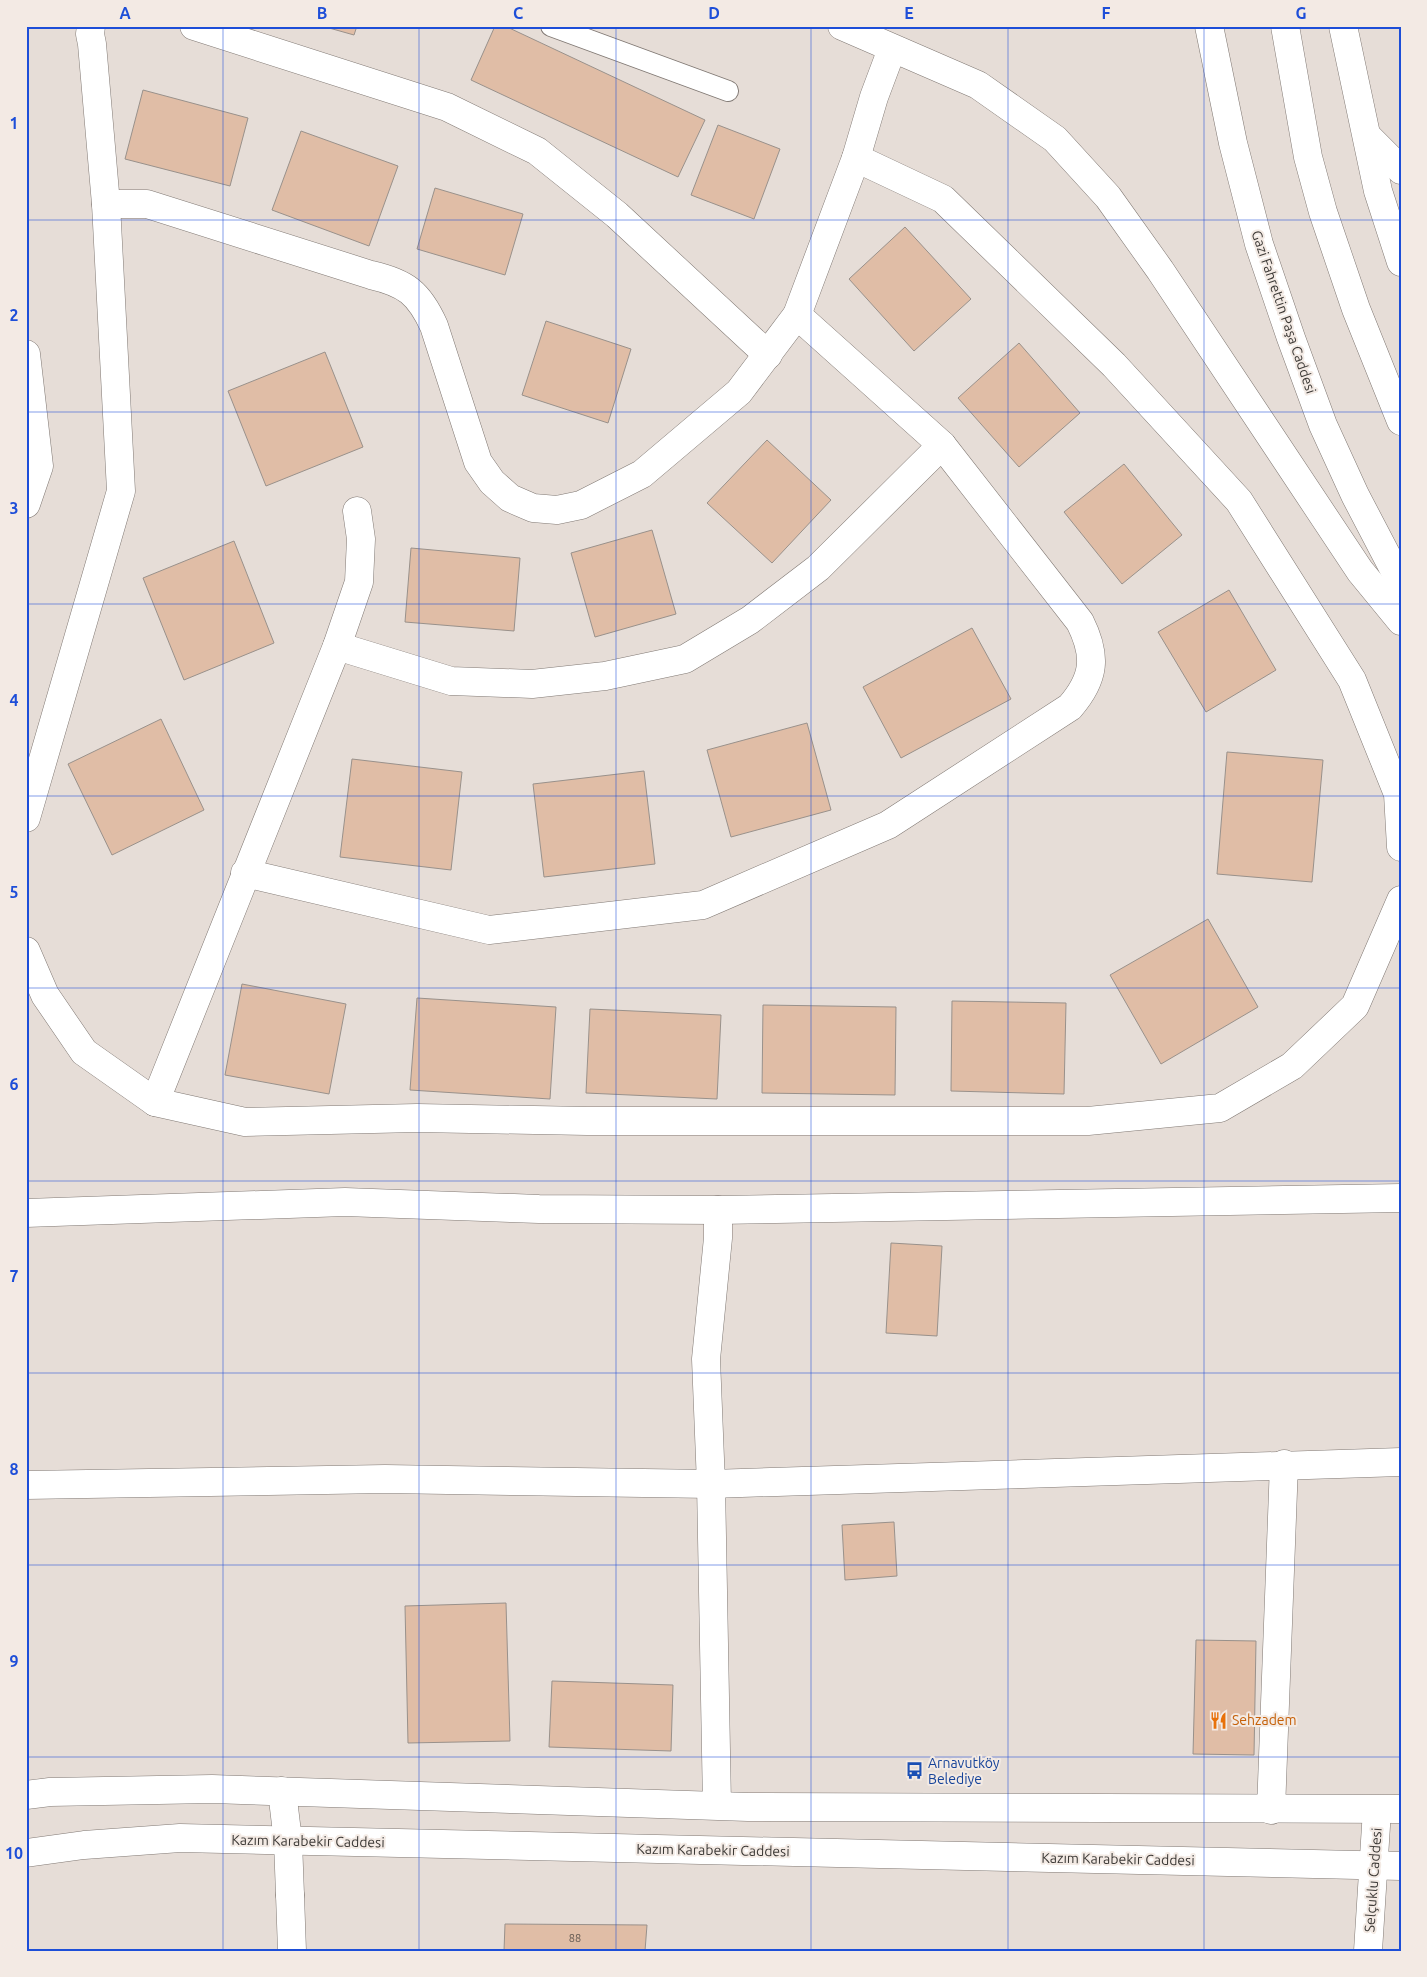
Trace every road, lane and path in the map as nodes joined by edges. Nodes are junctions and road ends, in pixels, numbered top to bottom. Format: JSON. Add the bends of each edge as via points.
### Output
{"nodes":[{"id":1,"x":90,"y":26,"type":"edge"},
{"id":2,"x":194,"y":26,"type":"edge"},
{"id":3,"x":551,"y":26,"type":"edge"},
{"id":4,"x":842,"y":26,"type":"edge"},
{"id":5,"x":1285,"y":26,"type":"edge"},
{"id":6,"x":1343,"y":26,"type":"edge"},
{"id":7,"x":1209,"y":29,"type":"edge"},
{"id":8,"x":892,"y":49,"type":"junction"},
{"id":9,"x":728,"y":91,"type":"dead end"},
{"id":10,"x":1366,"y":135,"type":"junction"},
{"id":11,"x":856,"y":158,"type":"junction"},
{"id":12,"x":1401,"y":170,"type":"edge"},
{"id":13,"x":106,"y":204,"type":"junction"},
{"id":14,"x":1401,"y":262,"type":"edge"},
{"id":15,"x":797,"y":315,"type":"junction"},
{"id":16,"x":26,"y":354,"type":"edge"},
{"id":17,"x":768,"y":355,"type":"junction"},
{"id":18,"x":1401,"y":421,"type":"edge"},
{"id":19,"x":942,"y":445,"type":"junction"},
{"id":20,"x":26,"y":504,"type":"edge"},
{"id":21,"x":357,"y":511,"type":"dead end"},
{"id":22,"x":1401,"y":583,"type":"edge"},
{"id":23,"x":1401,"y":621,"type":"edge"},
{"id":24,"x":337,"y":646,"type":"junction"},
{"id":25,"x":26,"y":818,"type":"edge"},
{"id":26,"x":1401,"y":847,"type":"edge"},
{"id":27,"x":246,"y":873,"type":"junction"},
{"id":28,"x":1401,"y":900,"type":"edge"},
{"id":29,"x":26,"y":951,"type":"edge"},
{"id":30,"x":155,"y":1102,"type":"junction"},
{"id":31,"x":1401,"y":1198,"type":"edge"},
{"id":32,"x":718,"y":1210,"type":"junction"},
{"id":33,"x":26,"y":1212,"type":"edge"},
{"id":34,"x":1401,"y":1462,"type":"edge"},
{"id":35,"x":1284,"y":1464,"type":"junction"},
{"id":36,"x":711,"y":1484,"type":"junction"},
{"id":37,"x":26,"y":1485,"type":"edge"},
{"id":38,"x":282,"y":1791,"type":"junction"},
{"id":39,"x":26,"y":1795,"type":"edge"},
{"id":40,"x":717,"y":1806,"type":"junction"},
{"id":41,"x":1389,"y":1809,"type":"edge"},
{"id":42,"x":1271,"y":1810,"type":"junction"},
{"id":43,"x":288,"y":1841,"type":"junction"},
{"id":44,"x":332,"y":1842,"type":"junction"},
{"id":45,"x":26,"y":1853,"type":"edge"},
{"id":46,"x":1373,"y":1865,"type":"junction"},
{"id":47,"x":1401,"y":1866,"type":"edge"},
{"id":48,"x":290,"y":1895,"type":"junction"},
{"id":49,"x":292,"y":1951,"type":"edge"},
{"id":50,"x":1368,"y":1951,"type":"edge"}],
"edges":[{"from":1,"to":13,"type":"main road"},
{"from":2,"to":17,"type":"main road","via":[[447,107],[537,151],[617,216]]},
{"from":3,"to":9,"type":"lane"},
{"from":4,"to":8,"type":"main road"},
{"from":5,"to":18,"type":"main road","via":[[1308,157],[1323,212],[1356,309]]},
{"from":6,"to":10,"type":"main road"},
{"from":7,"to":22,"type":"main road","name":"Gazi Fahrettin Paşa Caddesi","via":[[1233,144],[1259,244],[1291,338],[1323,426]]},
{"from":8,"to":11,"type":"main road"},
{"from":8,"to":23,"type":"main road","via":[[978,85],[1055,139],[1108,197],[1360,571]]},
{"from":10,"to":12,"type":"main road"},
{"from":10,"to":14,"type":"main road","via":[[1378,191]]},
{"from":11,"to":15,"type":"main road"},
{"from":11,"to":26,"type":"main road","via":[[943,200],[1114,365],[1240,501],[1352,680],[1398,794]]},
{"from":13,"to":17,"type":"main road","via":[[147,204],[392,280],[411,290],[425,306],[434,326],[478,462],[492,482],[510,498],[533,508],[557,510],[581,505],[642,474],[739,392]]},
{"from":13,"to":25,"type":"main road","via":[[121,491]]},
{"from":15,"to":17,"type":"main road"},
{"from":15,"to":19,"type":"main road"},
{"from":16,"to":20,"type":"main road","via":[[39,466]]},
{"from":19,"to":24,"type":"main road","via":[[818,568],[750,620],[685,659],[605,676],[532,684],[451,681]]},
{"from":19,"to":27,"type":"main road","via":[[1080,622],[1092,657],[1090,676],[1070,707],[888,825],[703,905],[489,930]]},
{"from":21,"to":24,"type":"main road","via":[[361,539],[359,582]]},
{"from":24,"to":27,"type":"main road"},
{"from":27,"to":30,"type":"main road"},
{"from":28,"to":30,"type":"main road","via":[[1355,1006],[1292,1066],[1220,1108],[1088,1121],[417,1118],[245,1122]]},
{"from":29,"to":30,"type":"main road","via":[[45,996],[84,1052]]},
{"from":31,"to":32,"type":"main road"},
{"from":32,"to":33,"type":"main road","via":[[539,1209],[344,1202]]},
{"from":32,"to":36,"type":"main road","via":[[706,1359]]},
{"from":34,"to":35,"type":"main road"},
{"from":35,"to":36,"type":"main road"},
{"from":35,"to":42,"type":"main road"},
{"from":36,"to":37,"type":"main road","via":[[385,1479]]},
{"from":36,"to":40,"type":"main road"},
{"from":38,"to":39,"type":"main road","via":[[184,1789]]},
{"from":38,"to":40,"type":"main road"},
{"from":38,"to":43,"type":"main road"},
{"from":40,"to":42,"type":"main road"},
{"from":41,"to":42,"type":"main road"},
{"from":41,"to":46,"type":"main road","name":"Selçuklu Caddesi"},
{"from":43,"to":44,"type":"main road","name":"Kazım Karabekir Caddesi"},
{"from":43,"to":45,"type":"main road","name":"Kazım Karabekir Caddesi","via":[[180,1838]]},
{"from":43,"to":48,"type":"main road"},
{"from":44,"to":46,"type":"main road","name":"Kazım Karabekir Caddesi"},
{"from":44,"to":48,"type":"main road","via":[[303,1871]]},
{"from":46,"to":47,"type":"main road","name":"Kazım Karabekir Caddesi"},
{"from":46,"to":50,"type":"main road","name":"Selçuklu Caddesi"},
{"from":48,"to":49,"type":"main road"}]}
